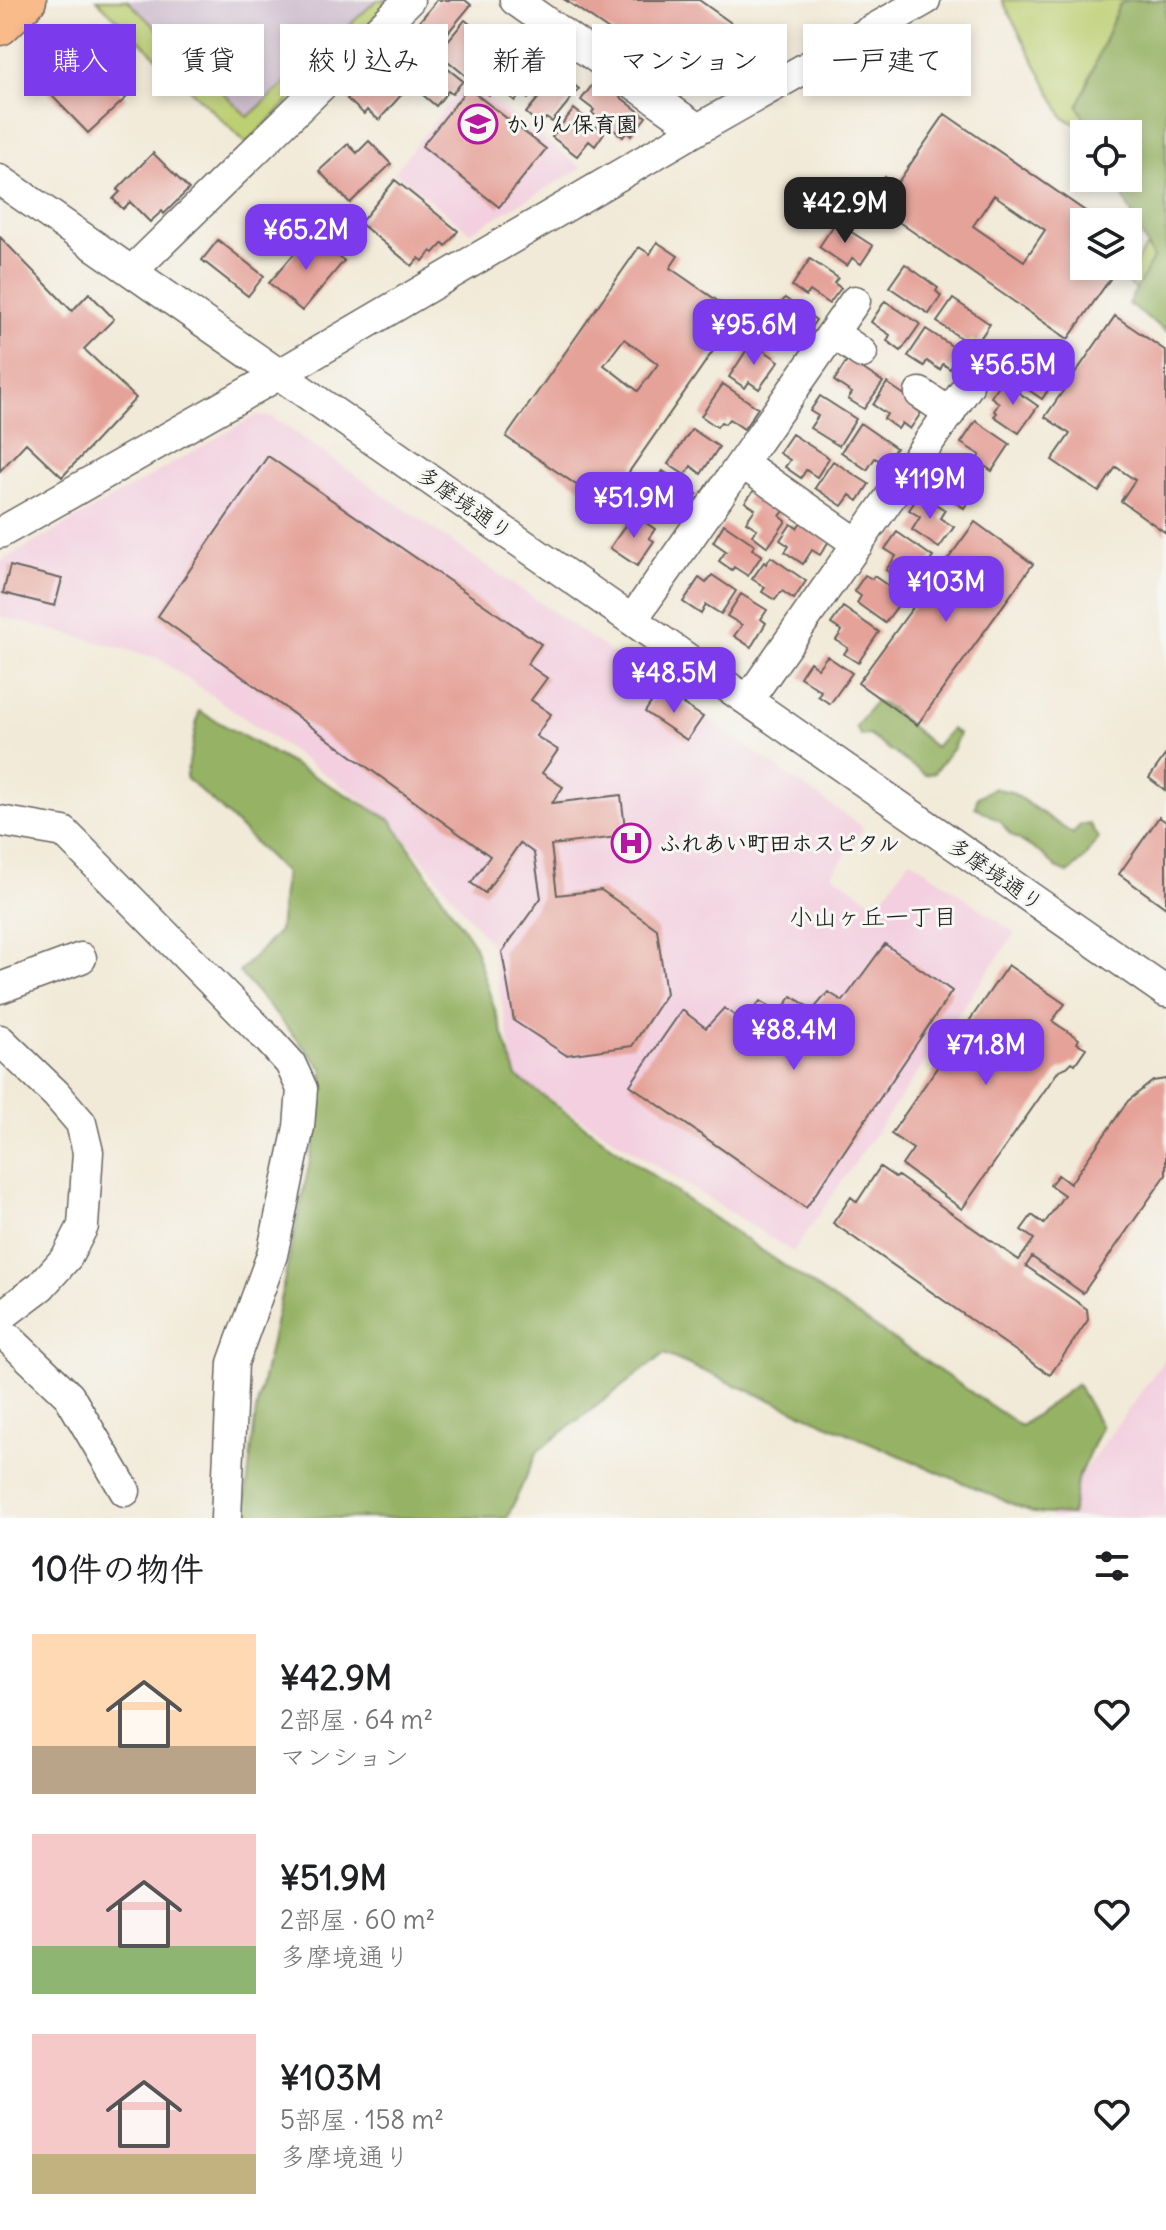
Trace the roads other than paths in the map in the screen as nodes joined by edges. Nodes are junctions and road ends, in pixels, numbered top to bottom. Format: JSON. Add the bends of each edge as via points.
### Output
{"nodes":[{"id":1,"x":27,"y":0,"type":"edge"},
{"id":2,"x":409,"y":0,"type":"edge"},
{"id":3,"x":515,"y":0,"type":"edge"},
{"id":4,"x":925,"y":0,"type":"edge"},
{"id":5,"x":0,"y":26,"type":"edge"},
{"id":6,"x":698,"y":129,"type":"junction"},
{"id":7,"x":0,"y":180,"type":"edge"},
{"id":8,"x":132,"y":271,"type":"junction"},
{"id":9,"x":855,"y":301,"type":"dead end"},
{"id":10,"x":833,"y":333,"type":"junction"},
{"id":11,"x":862,"y":353,"type":"dead end"},
{"id":12,"x":280,"y":374,"type":"junction"},
{"id":13,"x":968,"y":386,"type":"dead end"},
{"id":14,"x":920,"y":393,"type":"dead end"},
{"id":15,"x":950,"y":413,"type":"junction"},
{"id":16,"x":742,"y":463,"type":"junction"},
{"id":17,"x":0,"y":533,"type":"edge"},
{"id":18,"x":858,"y":544,"type":"junction"},
{"id":19,"x":632,"y":620,"type":"junction"},
{"id":20,"x":748,"y":700,"type":"junction"},
{"id":21,"x":0,"y":821,"type":"edge"},
{"id":22,"x":81,"y":958,"type":"dead end"},
{"id":23,"x":0,"y":988,"type":"edge"},
{"id":24,"x":1166,"y":992,"type":"edge"},
{"id":25,"x":1,"y":1050,"type":"edge"},
{"id":26,"x":0,"y":1317,"type":"edge"},
{"id":27,"x":0,"y":1330,"type":"edge"},
{"id":28,"x":125,"y":1491,"type":"dead end"},
{"id":29,"x":226,"y":1518,"type":"edge"}],
"edges":[{"from":1,"to":5,"type":"main road"},
{"from":2,"to":8,"type":"street"},
{"from":3,"to":6,"type":"street"},
{"from":4,"to":6,"type":"street"},
{"from":6,"to":12,"type":"street"},
{"from":7,"to":8,"type":"street","name":"多摩境通り"},
{"from":8,"to":12,"type":"street","name":"多摩境通り"},
{"from":9,"to":10,"type":"street"},
{"from":10,"to":11,"type":"street"},
{"from":10,"to":16,"type":"street"},
{"from":12,"to":17,"type":"street"},
{"from":12,"to":19,"type":"street","name":"多摩境通り"},
{"from":13,"to":15,"type":"street"},
{"from":14,"to":15,"type":"street"},
{"from":15,"to":18,"type":"street"},
{"from":16,"to":18,"type":"street"},
{"from":16,"to":19,"type":"street"},
{"from":18,"to":20,"type":"street"},
{"from":19,"to":20,"type":"street","name":"多摩境通り"},
{"from":20,"to":24,"type":"street","name":"多摩境通り"},
{"from":21,"to":29,"type":"street","via":[[64,832],[269,1040],[290,1063],[302,1089],[272,1255],[233,1363]]},
{"from":22,"to":23,"type":"street"},
{"from":25,"to":26,"type":"street","via":[[56,1094],[81,1123],[88,1152],[83,1226],[67,1257],[41,1286]]},
{"from":27,"to":28,"type":"street","via":[[69,1396]]}]}
